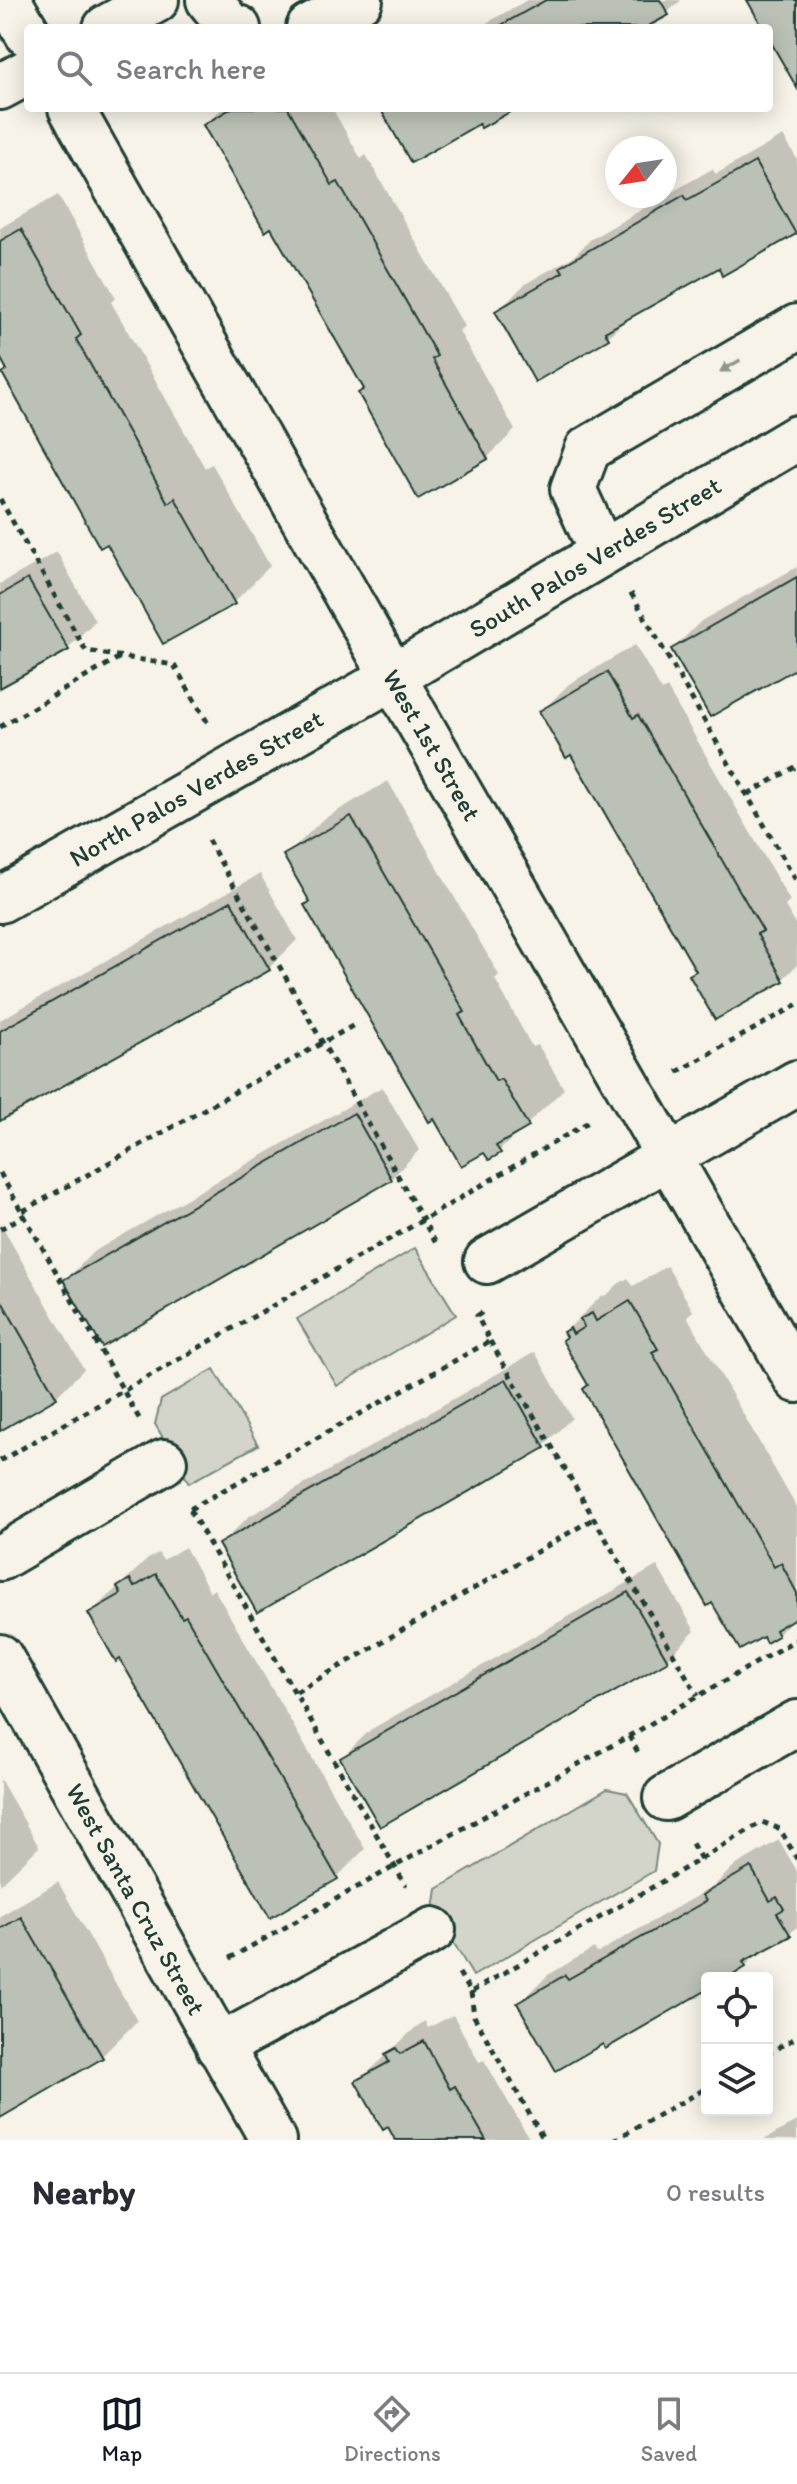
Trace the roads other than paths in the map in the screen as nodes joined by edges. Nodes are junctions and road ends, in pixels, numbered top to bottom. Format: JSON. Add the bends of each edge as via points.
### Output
{"nodes":[{"id":1,"x":8,"y":0,"type":"edge"},
{"id":2,"x":156,"y":0,"type":"edge"},
{"id":3,"x":209,"y":0,"type":"edge"},
{"id":4,"x":360,"y":0,"type":"edge"},
{"id":5,"x":113,"y":24,"type":"edge"},
{"id":6,"x":228,"y":24,"type":"edge"},
{"id":7,"x":316,"y":24,"type":"edge"},
{"id":8,"x":24,"y":27,"type":"edge"},
{"id":9,"x":24,"y":74,"type":"edge"},
{"id":10,"x":0,"y":87,"type":"edge"},
{"id":11,"x":73,"y":112,"type":"edge"},
{"id":12,"x":797,"y":327,"type":"edge"},
{"id":13,"x":797,"y":438,"type":"edge"},
{"id":14,"x":604,"y":551,"type":"junction"},
{"id":15,"x":393,"y":677,"type":"junction"},
{"id":16,"x":0,"y":900,"type":"edge"},
{"id":17,"x":797,"y":1083,"type":"edge"},
{"id":18,"x":669,"y":1158,"type":"junction"},
{"id":19,"x":487,"y":1261,"type":"road end"},
{"id":20,"x":797,"y":1380,"type":"edge"},
{"id":21,"x":164,"y":1462,"type":"road end"},
{"id":22,"x":0,"y":1558,"type":"edge"},
{"id":23,"x":0,"y":1657,"type":"edge"},
{"id":24,"x":797,"y":1723,"type":"edge"},
{"id":25,"x":666,"y":1798,"type":"road end"},
{"id":26,"x":433,"y":1930,"type":"road end"},
{"id":27,"x":219,"y":2047,"type":"junction"},
{"id":28,"x":273,"y":2140,"type":"edge"}],
"edges":[{"from":1,"to":8,"type":"street"},
{"from":2,"to":5,"type":"street"},
{"from":3,"to":6,"type":"street"},
{"from":4,"to":7,"type":"street"},
{"from":9,"to":10,"type":"street"},
{"from":11,"to":15,"type":"street","name":"West 1st Street"},
{"from":12,"to":14,"type":"street","one_way":true,"via":[[588,449],[573,489]]},
{"from":13,"to":14,"type":"street","name":"South Palos Verdes Street"},
{"from":14,"to":15,"type":"street","name":"South Palos Verdes Street"},
{"from":15,"to":16,"type":"street","name":"North Palos Verdes Street"},
{"from":15,"to":18,"type":"street","name":"West 1st Street"},
{"from":17,"to":18,"type":"street"},
{"from":18,"to":19,"type":"street"},
{"from":18,"to":20,"type":"street","name":"West 1st Street"},
{"from":21,"to":22,"type":"street"},
{"from":23,"to":27,"type":"street","name":"West Santa Cruz Street"},
{"from":24,"to":25,"type":"street"},
{"from":26,"to":27,"type":"street"},
{"from":27,"to":28,"type":"street","name":"West Santa Cruz Street"}]}
